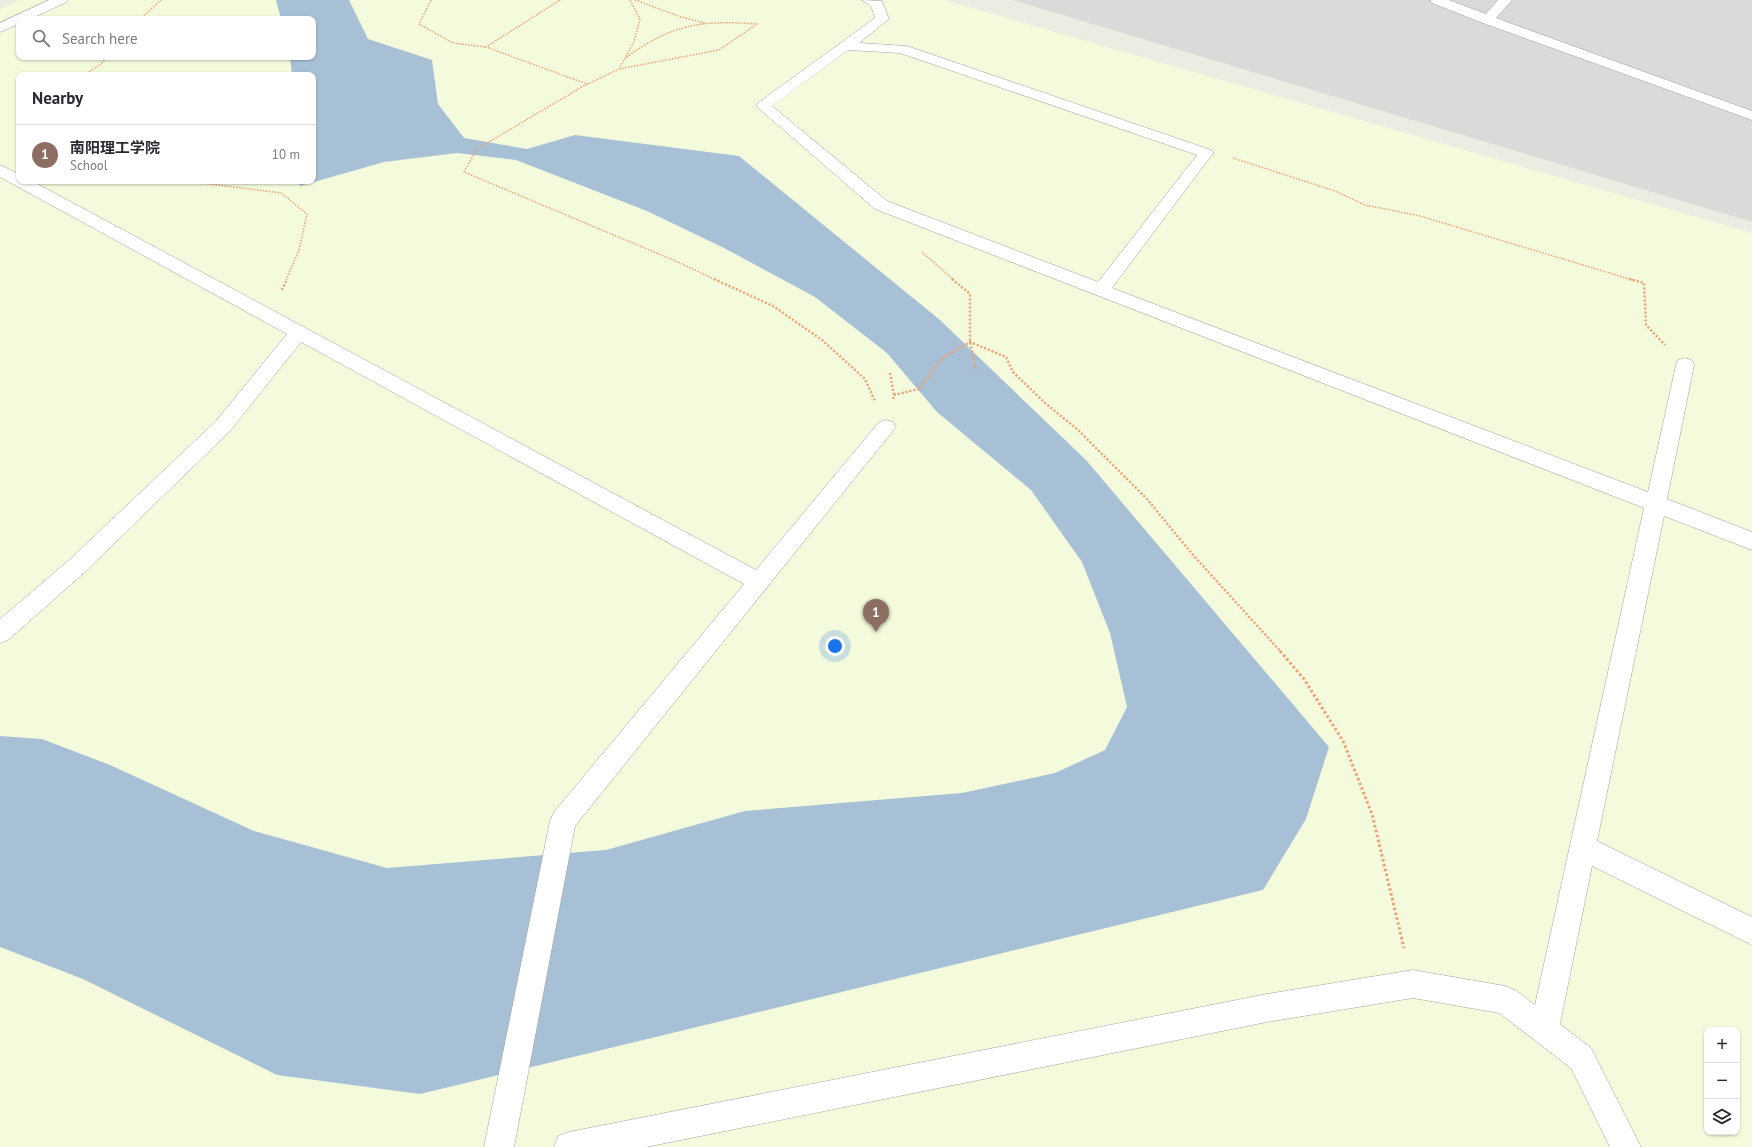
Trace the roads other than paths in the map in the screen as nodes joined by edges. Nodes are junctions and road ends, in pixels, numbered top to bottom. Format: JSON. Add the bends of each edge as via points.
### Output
{"nodes":[{"id":1,"x":60,"y":0,"type":"edge"},
{"id":2,"x":869,"y":0,"type":"edge"},
{"id":3,"x":1437,"y":0,"type":"edge"},
{"id":4,"x":1504,"y":0,"type":"edge"},
{"id":5,"x":25,"y":16,"type":"edge"},
{"id":6,"x":16,"y":20,"type":"edge"},
{"id":7,"x":1488,"y":20,"type":"junction"},
{"id":8,"x":0,"y":28,"type":"edge"},
{"id":9,"x":844,"y":46,"type":"junction"},
{"id":10,"x":1752,"y":116,"type":"edge"},
{"id":11,"x":0,"y":170,"type":"edge"},
{"id":12,"x":16,"y":179,"type":"edge"},
{"id":13,"x":24,"y":184,"type":"edge"},
{"id":14,"x":1101,"y":290,"type":"junction"},
{"id":15,"x":298,"y":333,"type":"junction"},
{"id":16,"x":1684,"y":365,"type":"road end"},
{"id":17,"x":886,"y":427,"type":"road end"},
{"id":18,"x":1656,"y":504,"type":"junction"},
{"id":19,"x":1752,"y":541,"type":"edge"},
{"id":20,"x":759,"y":582,"type":"junction"},
{"id":21,"x":0,"y":633,"type":"edge"},
{"id":22,"x":1583,"y":848,"type":"junction"},
{"id":23,"x":1752,"y":930,"type":"edge"},
{"id":24,"x":1544,"y":1030,"type":"junction"},
{"id":25,"x":498,"y":1147,"type":"edge"},
{"id":26,"x":569,"y":1147,"type":"edge"},
{"id":27,"x":1626,"y":1147,"type":"edge"}],
"edges":[{"from":1,"to":5,"type":"street"},
{"from":2,"to":9,"type":"street","via":[[876,4],[882,19]]},
{"from":3,"to":7,"type":"street"},
{"from":4,"to":7,"type":"street"},
{"from":6,"to":8,"type":"street"},
{"from":7,"to":10,"type":"street"},
{"from":9,"to":14,"type":"street","via":[[763,106],[881,205]]},
{"from":9,"to":14,"type":"street","via":[[902,49],[1206,153]]},
{"from":11,"to":12,"type":"street"},
{"from":13,"to":15,"type":"street"},
{"from":14,"to":18,"type":"street"},
{"from":15,"to":20,"type":"street"},
{"from":15,"to":21,"type":"street","via":[[223,426],[76,567]]},
{"from":16,"to":18,"type":"street"},
{"from":17,"to":20,"type":"street"},
{"from":18,"to":19,"type":"street"},
{"from":18,"to":22,"type":"street"},
{"from":20,"to":25,"type":"street","via":[[563,821]]},
{"from":22,"to":23,"type":"street"},
{"from":22,"to":24,"type":"street"},
{"from":24,"to":26,"type":"street","via":[[1505,1000],[1413,984],[1267,1008]]},
{"from":24,"to":27,"type":"street","via":[[1581,1058]]}]}
